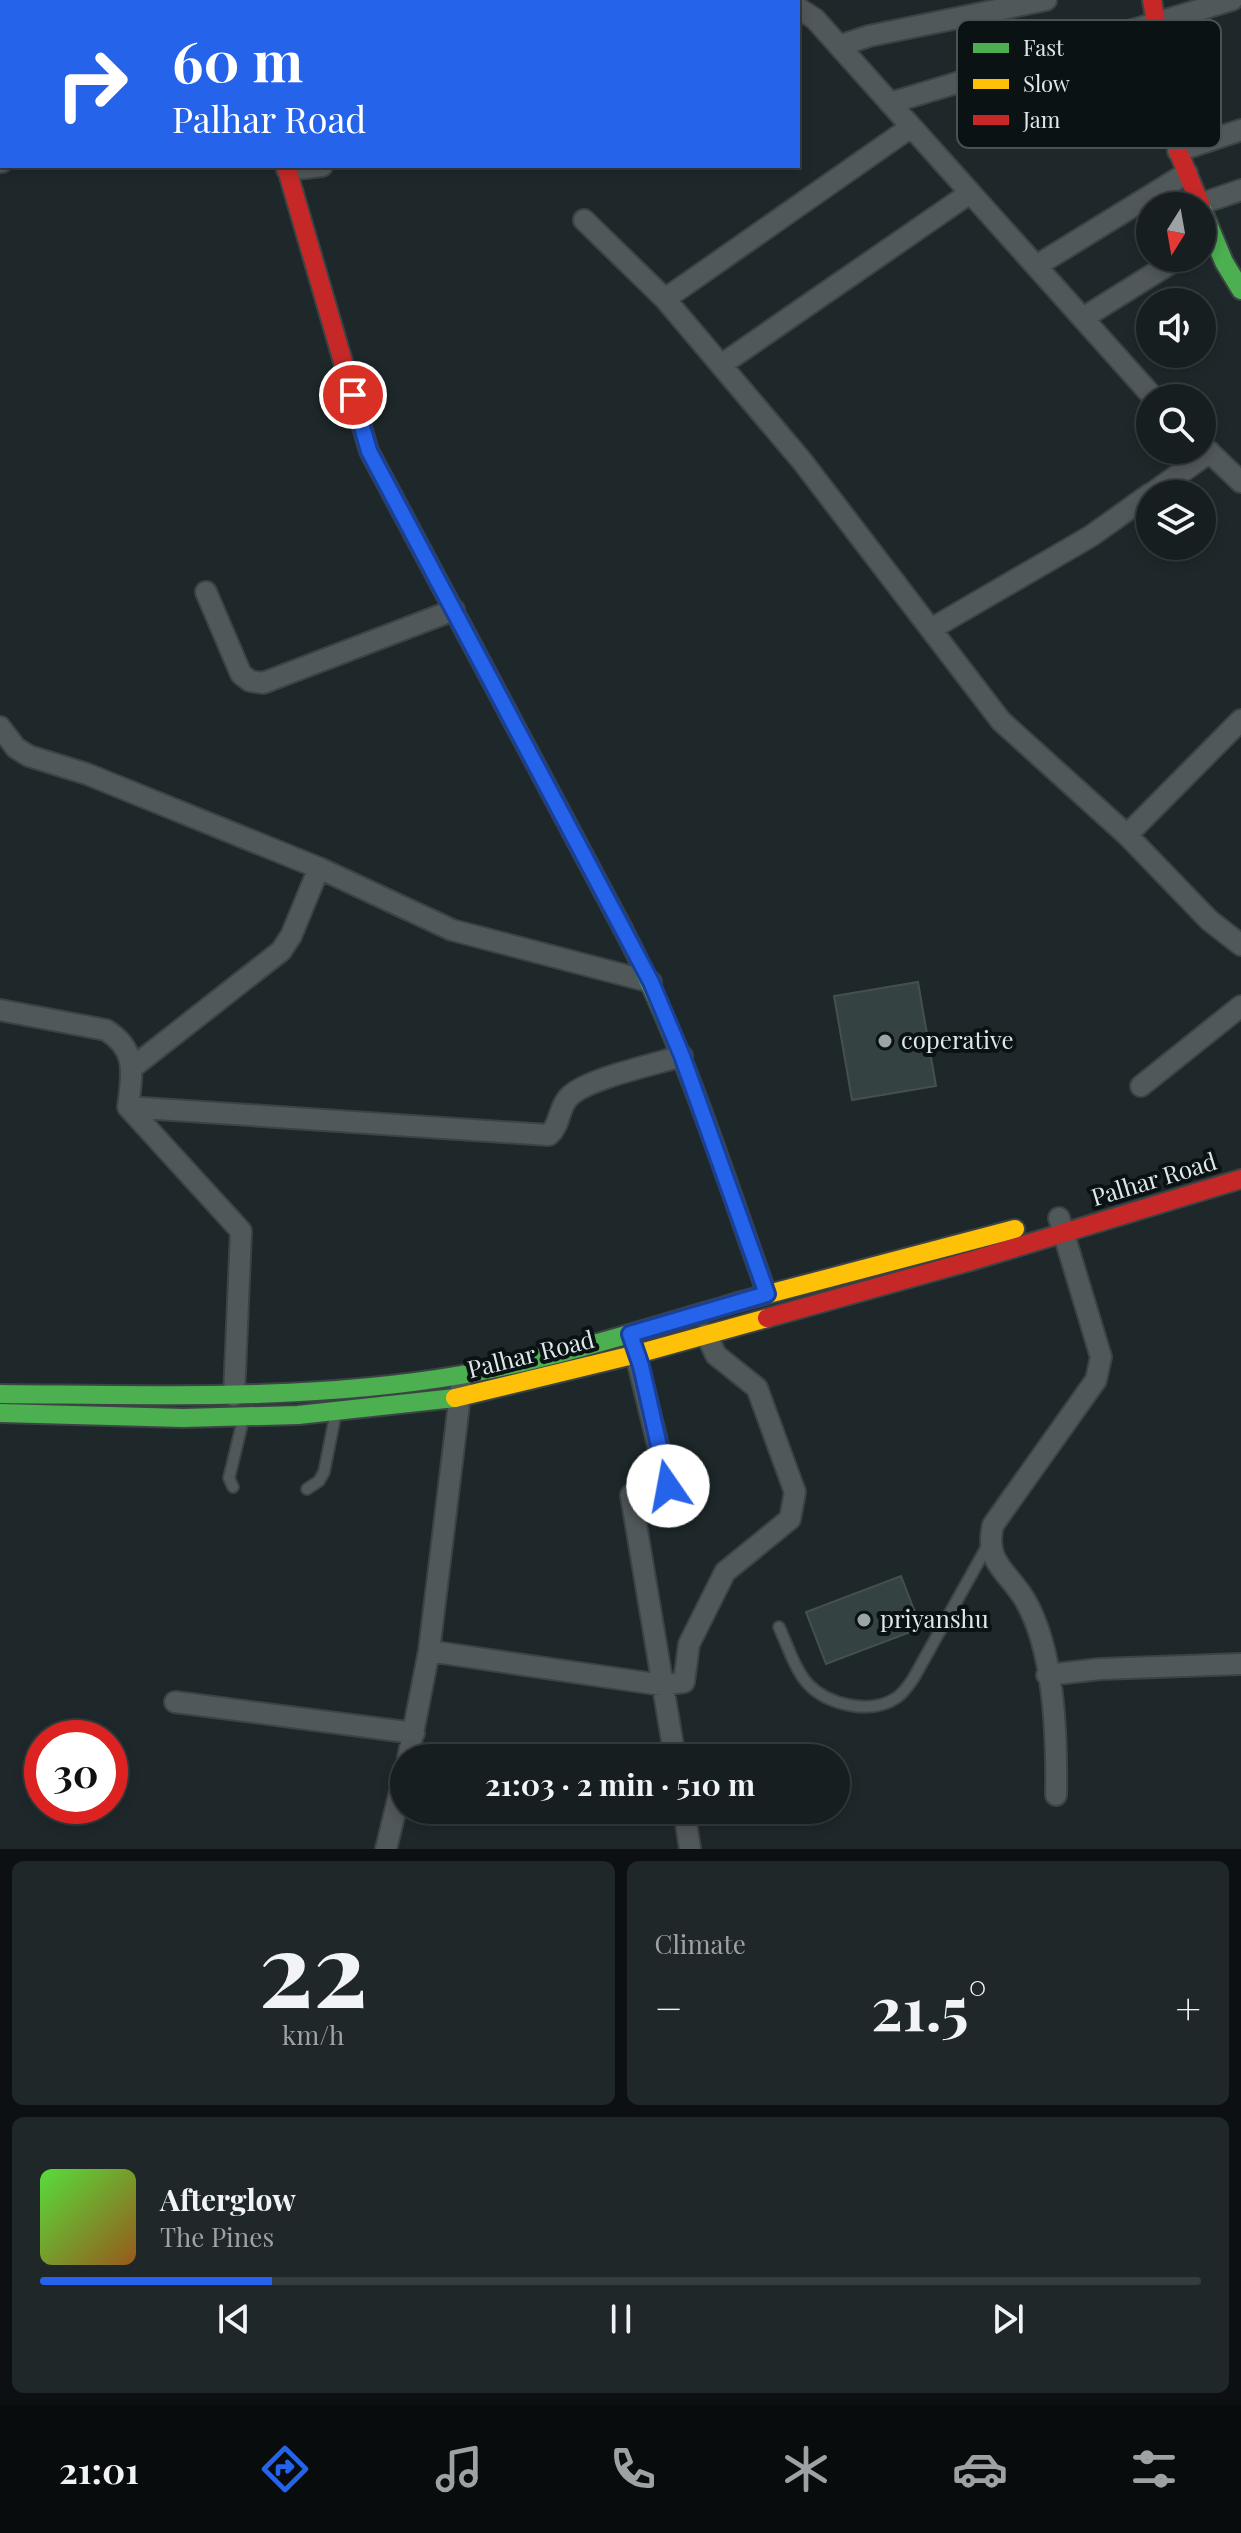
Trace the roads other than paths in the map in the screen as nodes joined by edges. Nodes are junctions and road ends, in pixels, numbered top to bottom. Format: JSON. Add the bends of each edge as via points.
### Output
{"nodes":[{"id":1,"x":1046,"y":0,"type":"edge"},
{"id":2,"x":1152,"y":0,"type":"edge"},
{"id":3,"x":1232,"y":0,"type":"edge"},
{"id":4,"x":800,"y":9,"type":"edge"},
{"id":5,"x":1155,"y":20,"type":"edge"},
{"id":6,"x":1169,"y":20,"type":"edge"},
{"id":7,"x":839,"y":46,"type":"junction"},
{"id":8,"x":957,"y":83,"type":"edge"},
{"id":9,"x":890,"y":103,"type":"junction"},
{"id":10,"x":911,"y":127,"type":"junction"},
{"id":11,"x":1241,"y":130,"type":"edge"},
{"id":12,"x":1221,"y":137,"type":"edge"},
{"id":13,"x":1177,"y":148,"type":"edge"},
{"id":14,"x":1187,"y":148,"type":"edge"},
{"id":15,"x":1178,"y":151,"type":"junction"},
{"id":16,"x":287,"y":168,"type":"edge"},
{"id":17,"x":1187,"y":173,"type":"junction"},
{"id":18,"x":1241,"y":190,"type":"edge"},
{"id":19,"x":1195,"y":192,"type":"edge"},
{"id":20,"x":970,"y":193,"type":"junction"},
{"id":21,"x":1216,"y":200,"type":"edge"},
{"id":22,"x":584,"y":220,"type":"dead end"},
{"id":23,"x":1216,"y":252,"type":"edge"},
{"id":24,"x":1036,"y":266,"type":"junction"},
{"id":25,"x":1157,"y":272,"type":"edge"},
{"id":26,"x":1241,"y":290,"type":"edge"},
{"id":27,"x":665,"y":299,"type":"junction"},
{"id":28,"x":1083,"y":318,"type":"junction"},
{"id":29,"x":721,"y":365,"type":"junction"},
{"id":30,"x":1142,"y":384,"type":"edge"},
{"id":31,"x":1216,"y":458,"type":"edge"},
{"id":32,"x":1187,"y":464,"type":"edge"},
{"id":33,"x":1167,"y":480,"type":"edge"},
{"id":34,"x":1241,"y":482,"type":"edge"},
{"id":35,"x":1136,"y":504,"type":"edge"},
{"id":36,"x":206,"y":592,"type":"dead end"},
{"id":37,"x":454,"y":610,"type":"junction"},
{"id":38,"x":931,"y":629,"type":"junction"},
{"id":39,"x":1241,"y":720,"type":"edge"},
{"id":40,"x":0,"y":727,"type":"edge"},
{"id":41,"x":1127,"y":835,"type":"junction"},
{"id":42,"x":319,"y":868,"type":"junction"},
{"id":43,"x":1241,"y":945,"type":"edge"},
{"id":44,"x":651,"y":982,"type":"junction"},
{"id":45,"x":1241,"y":1006,"type":"edge"},
{"id":46,"x":0,"y":1010,"type":"edge"},
{"id":47,"x":682,"y":1056,"type":"junction"},
{"id":48,"x":133,"y":1067,"type":"junction"},
{"id":49,"x":1141,"y":1086,"type":"dead end"},
{"id":50,"x":128,"y":1107,"type":"junction"},
{"id":51,"x":1241,"y":1160,"type":"edge"},
{"id":52,"x":1241,"y":1179,"type":"edge"},
{"id":53,"x":1061,"y":1225,"type":"junction"},
{"id":54,"x":767,"y":1294,"type":"junction"},
{"id":55,"x":630,"y":1334,"type":"junction"},
{"id":56,"x":706,"y":1334,"type":"junction"},
{"id":57,"x":637,"y":1354,"type":"junction"},
{"id":58,"x":463,"y":1375,"type":"junction"},
{"id":59,"x":0,"y":1394,"type":"edge"},
{"id":60,"x":234,"y":1396,"type":"junction"},
{"id":61,"x":460,"y":1397,"type":"junction"},
{"id":62,"x":336,"y":1411,"type":"junction"},
{"id":63,"x":0,"y":1413,"type":"edge"},
{"id":64,"x":244,"y":1416,"type":"junction"},
{"id":65,"x":233,"y":1487,"type":"dead end"},
{"id":66,"x":307,"y":1489,"type":"dead end"},
{"id":67,"x":989,"y":1541,"type":"junction"},
{"id":68,"x":779,"y":1627,"type":"dead end"},
{"id":69,"x":429,"y":1651,"type":"junction"},
{"id":70,"x":1241,"y":1664,"type":"edge"},
{"id":71,"x":1047,"y":1675,"type":"junction"},
{"id":72,"x":662,"y":1685,"type":"junction"},
{"id":73,"x":175,"y":1702,"type":"dead end"},
{"id":74,"x":414,"y":1733,"type":"junction"},
{"id":75,"x":411,"y":1744,"type":"edge"},
{"id":76,"x":673,"y":1744,"type":"edge"},
{"id":77,"x":1056,"y":1795,"type":"dead end"},
{"id":78,"x":392,"y":1824,"type":"edge"},
{"id":79,"x":686,"y":1824,"type":"edge"},
{"id":80,"x":386,"y":1849,"type":"edge"},
{"id":81,"x":690,"y":1849,"type":"edge"}],
"edges":[{"from":1,"to":7,"type":"street"},
{"from":2,"to":5,"type":"main road"},
{"from":3,"to":6,"type":"street"},
{"from":4,"to":7,"type":"street"},
{"from":7,"to":9,"type":"street"},
{"from":8,"to":9,"type":"street"},
{"from":9,"to":10,"type":"street"},
{"from":10,"to":20,"type":"street"},
{"from":10,"to":27,"type":"street"},
{"from":11,"to":12,"type":"street"},
{"from":13,"to":15,"type":"main road"},
{"from":14,"to":15,"type":"street"},
{"from":15,"to":17,"type":"main road"},
{"from":16,"to":37,"type":"main road","via":[[369,451]]},
{"from":17,"to":19,"type":"main road"},
{"from":17,"to":24,"type":"street"},
{"from":18,"to":21,"type":"street"},
{"from":20,"to":24,"type":"street"},
{"from":20,"to":29,"type":"street"},
{"from":22,"to":27,"type":"street"},
{"from":23,"to":26,"type":"main road"},
{"from":24,"to":28,"type":"street"},
{"from":25,"to":28,"type":"street"},
{"from":27,"to":29,"type":"street"},
{"from":28,"to":30,"type":"street"},
{"from":29,"to":38,"type":"street"},
{"from":31,"to":34,"type":"street"},
{"from":32,"to":33,"type":"street"},
{"from":35,"to":38,"type":"street"},
{"from":36,"to":37,"type":"street","via":[[241,674],[263,683]]},
{"from":37,"to":44,"type":"main road"},
{"from":38,"to":41,"type":"street","via":[[1001,721]]},
{"from":39,"to":41,"type":"street"},
{"from":40,"to":42,"type":"street","via":[[29,756],[87,774]]},
{"from":41,"to":43,"type":"street","via":[[1209,920]]},
{"from":42,"to":44,"type":"street","via":[[452,930]]},
{"from":42,"to":48,"type":"street","via":[[281,951]]},
{"from":44,"to":47,"type":"main road"},
{"from":45,"to":49,"type":"street"},
{"from":46,"to":48,"type":"street","via":[[106,1030],[119,1038]]},
{"from":47,"to":50,"type":"street","via":[[580,1087],[566,1099],[557,1128],[549,1135]]},
{"from":47,"to":54,"type":"main road"},
{"from":48,"to":50,"type":"street"},
{"from":50,"to":60,"type":"street","via":[[241,1231]]},
{"from":51,"to":53,"type":"main road","name":"Palhar Road"},
{"from":52,"to":53,"type":"main road","name":"Palhar Road"},
{"from":53,"to":54,"type":"main road","name":"Palhar Road"},
{"from":53,"to":56,"type":"main road","name":"Palhar Road"},
{"from":53,"to":67,"type":"street","via":[[1101,1357],[1096,1380],[993,1525]]},
{"from":54,"to":55,"type":"main road","name":"Palhar Road"},
{"from":55,"to":57,"type":"street"},
{"from":55,"to":58,"type":"main road","name":"Palhar Road"},
{"from":56,"to":57,"type":"main road","name":"Palhar Road"},
{"from":56,"to":72,"type":"street","via":[[716,1355],[757,1388],[795,1492],[790,1519],[725,1572],[689,1644],[684,1682]]},
{"from":57,"to":61,"type":"main road","name":"Palhar Road"},
{"from":57,"to":72,"type":"street","via":[[668,1486],[631,1495]]},
{"from":58,"to":60,"type":"main road","name":"Palhar Road"},
{"from":58,"to":61,"type":"street"},
{"from":59,"to":60,"type":"main road","name":"Palhar Road"},
{"from":61,"to":62,"type":"main road","name":"Palhar Road"},
{"from":61,"to":69,"type":"street"},
{"from":62,"to":64,"type":"main road","name":"Palhar Road"},
{"from":62,"to":66,"type":"lane","via":[[324,1472]]},
{"from":63,"to":64,"type":"main road","name":"Palhar Road"},
{"from":64,"to":65,"type":"lane","via":[[229,1478]]},
{"from":67,"to":68,"type":"lane","via":[[913,1679],[883,1705],[840,1704],[820,1694],[806,1682]]},
{"from":67,"to":71,"type":"street","via":[[996,1564],[1026,1601]]},
{"from":69,"to":72,"type":"street"},
{"from":69,"to":74,"type":"street"},
{"from":70,"to":71,"type":"street"},
{"from":71,"to":77,"type":"street","via":[[1057,1748]]},
{"from":72,"to":76,"type":"street"},
{"from":73,"to":74,"type":"street"},
{"from":74,"to":75,"type":"street"},
{"from":78,"to":80,"type":"street"},
{"from":79,"to":81,"type":"street"}]}
